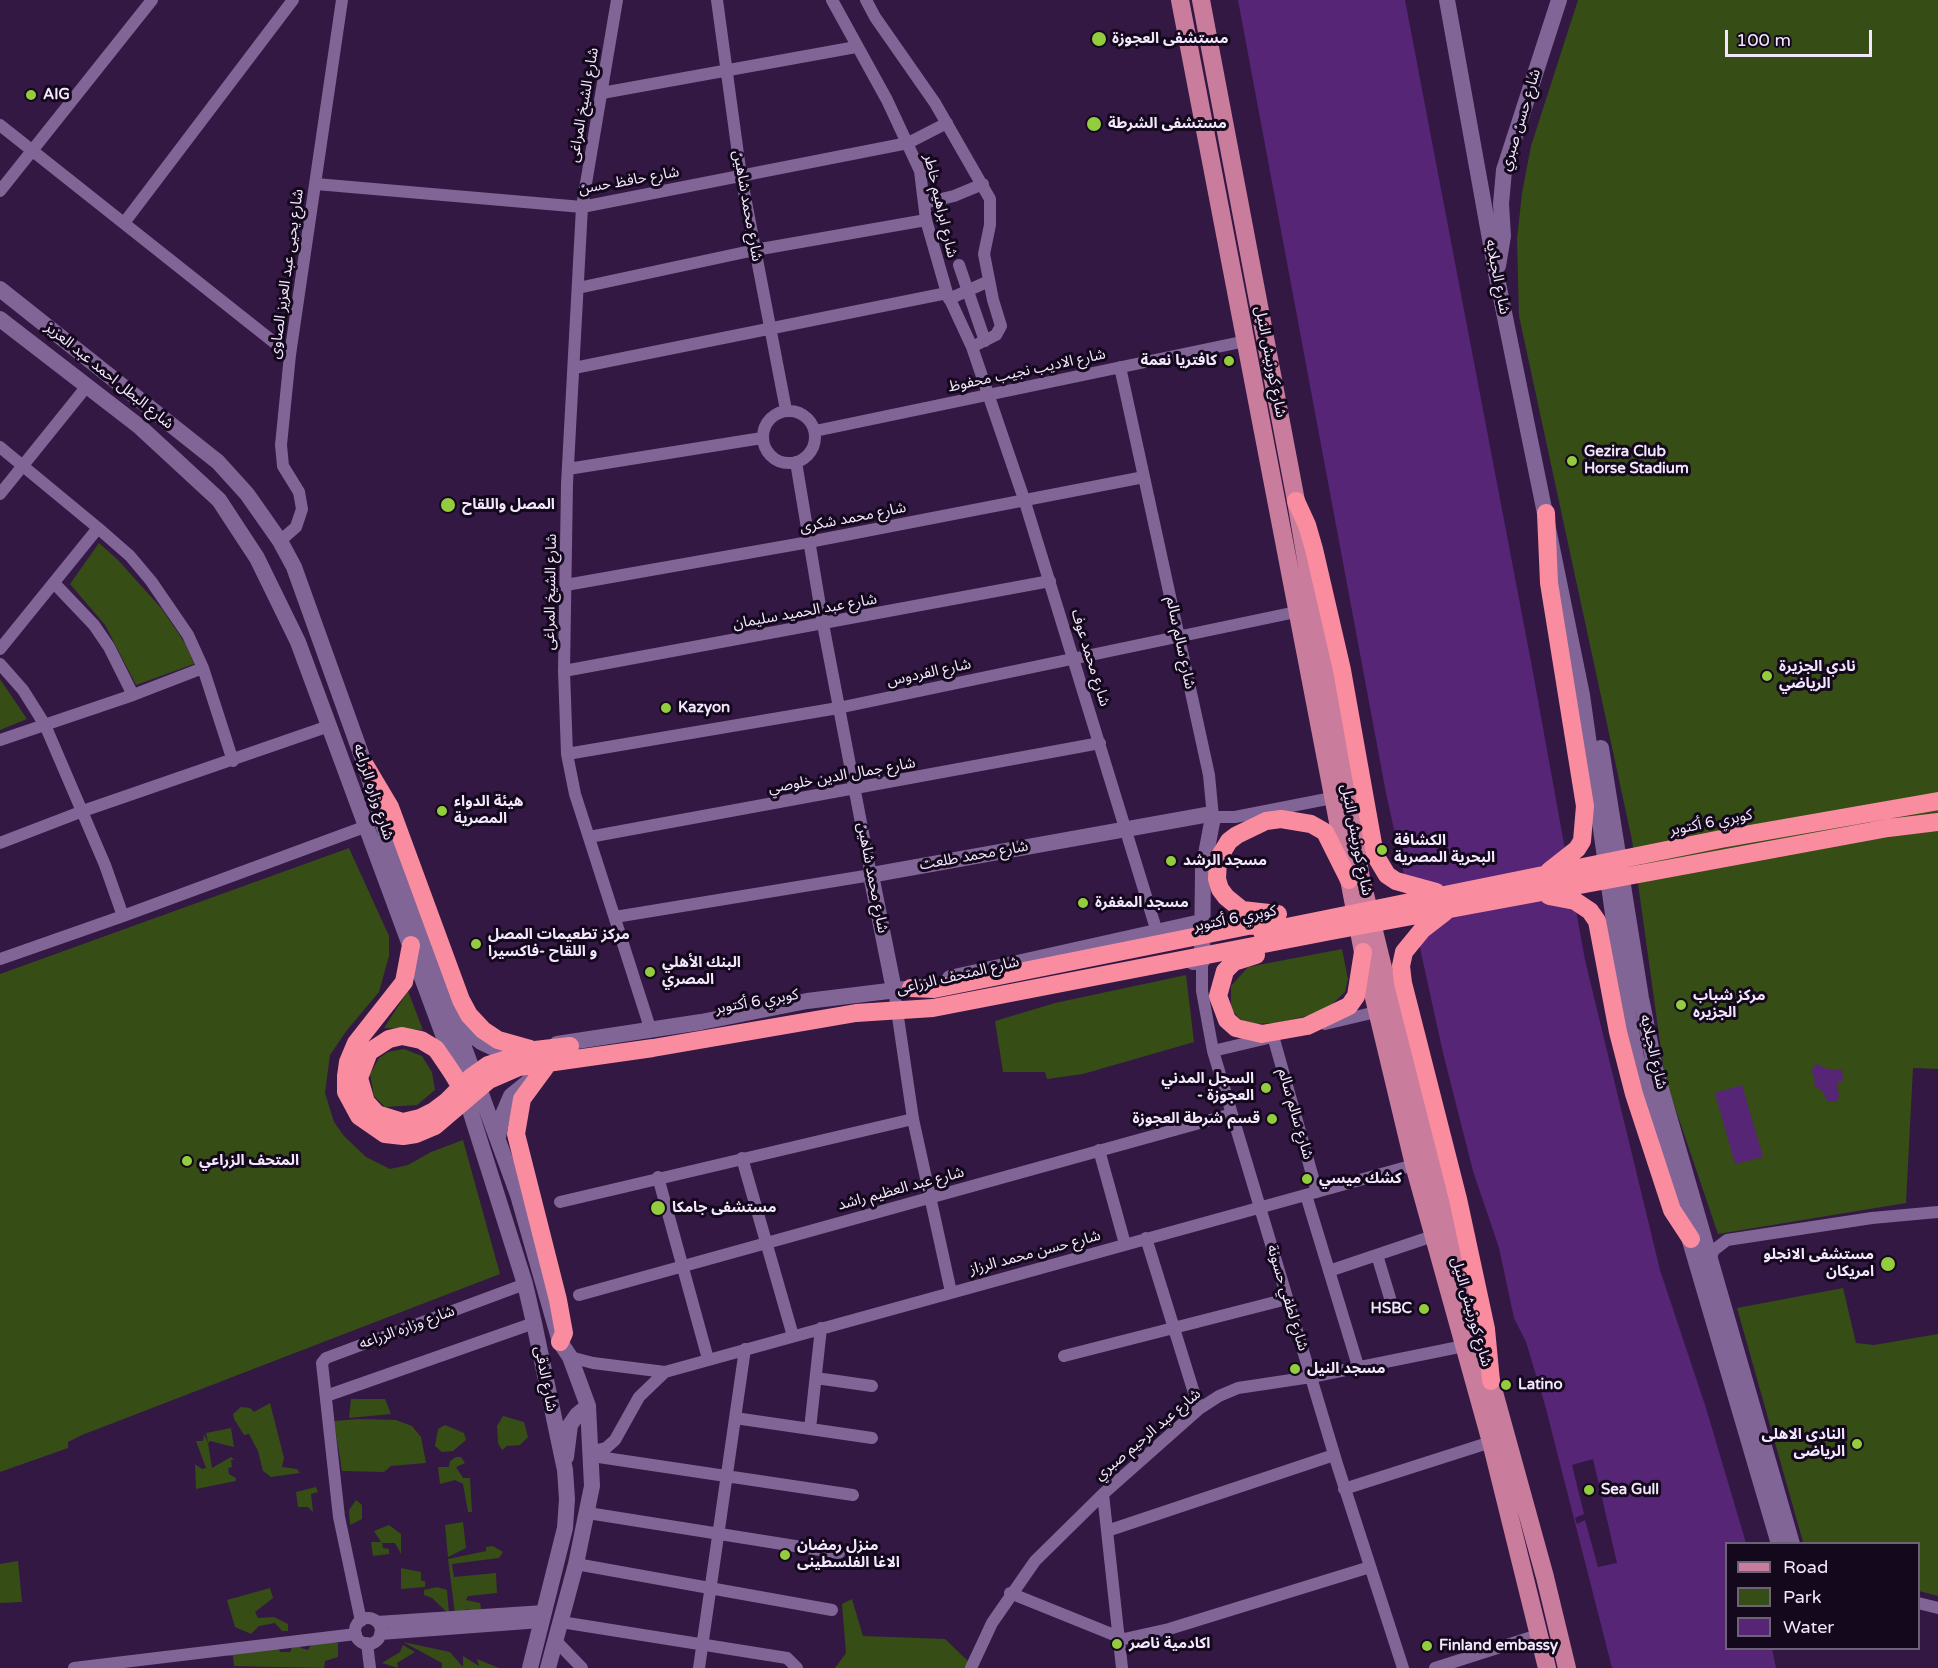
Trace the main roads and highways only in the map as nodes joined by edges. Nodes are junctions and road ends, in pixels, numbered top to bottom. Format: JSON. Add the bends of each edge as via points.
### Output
{"nodes":[{"id":1,"x":1180,"y":0,"type":"edge"},
{"id":2,"x":1201,"y":0,"type":"edge"},
{"id":3,"x":1214,"y":63,"type":"junction"},
{"id":4,"x":1194,"y":76,"type":"junction"},
{"id":5,"x":1198,"y":97,"type":"junction"},
{"id":6,"x":1222,"y":101,"type":"junction"},
{"id":7,"x":1296,"y":501,"type":"junction"},
{"id":8,"x":1546,"y":513,"type":"road end"},
{"id":9,"x":365,"y":765,"type":"road end"},
{"id":10,"x":1938,"y":801,"type":"edge"},
{"id":11,"x":1938,"y":822,"type":"edge"},
{"id":12,"x":1546,"y":874,"type":"junction"},
{"id":13,"x":1349,"y":880,"type":"junction"},
{"id":14,"x":1538,"y":894,"type":"junction"},
{"id":15,"x":1447,"y":902,"type":"junction"},
{"id":16,"x":1297,"y":925,"type":"junction"},
{"id":17,"x":1329,"y":925,"type":"junction"},
{"id":18,"x":1277,"y":941,"type":"junction"},
{"id":19,"x":411,"y":945,"type":"road end"},
{"id":20,"x":1363,"y":952,"type":"junction"},
{"id":21,"x":903,"y":989,"type":"road end"},
{"id":22,"x":898,"y":1017,"type":"road end"},
{"id":23,"x":550,"y":1059,"type":"junction"},
{"id":24,"x":465,"y":1094,"type":"road end"},
{"id":25,"x":1691,"y":1239,"type":"road end"},
{"id":26,"x":565,"y":1349,"type":"road end"},
{"id":27,"x":1491,"y":1381,"type":"junction"},
{"id":28,"x":1547,"y":1668,"type":"edge"},
{"id":29,"x":1567,"y":1668,"type":"edge"}],
"edges":[{"from":1,"to":4,"type":"main road","name":"شارع كورنيش النيل"},
{"from":2,"to":3,"type":"main road","name":"شارع كورنيش النيل"},
{"from":3,"to":4,"type":"main road","via":[[1206,73]]},
{"from":3,"to":6,"type":"main road","name":"شارع كورنيش النيل"},
{"from":4,"to":5,"type":"main road","name":"شارع كورنيش النيل"},
{"from":5,"to":6,"type":"main road"},
{"from":5,"to":13,"type":"main road","name":"شارع كورنيش النيل"},
{"from":6,"to":7,"type":"main road","name":"شارع كورنيش النيل"},
{"from":7,"to":15,"type":"highway","via":[[1314,549],[1342,670],[1375,855],[1387,875],[1396,881]]},
{"from":7,"to":27,"type":"main road","name":"شارع كورنيش النيل","via":[[1361,878],[1431,1164]]},
{"from":8,"to":12,"type":"highway","via":[[1548,574],[1585,825],[1577,849]]},
{"from":9,"to":23,"type":"highway","via":[[390,807],[469,1015],[498,1040]]},
{"from":10,"to":12,"type":"highway","name":"كوبري 6 أكتوبر","via":[[1721,838]]},
{"from":11,"to":14,"type":"highway","name":"كوبري 6 أكتوبر"},
{"from":12,"to":15,"type":"highway","name":"كوبري 6 أكتوبر"},
{"from":13,"to":17,"type":"highway","via":[[1325,832],[1311,824],[1266,821],[1237,835],[1222,849],[1216,869],[1220,889],[1233,904],[1254,913]]},
{"from":13,"to":20,"type":"main road","name":"شارع كورنيش النيل"},
{"from":14,"to":15,"type":"highway","name":"كوبري 6 أكتوبر"},
{"from":14,"to":25,"type":"highway","via":[[1575,901],[1590,911],[1602,934],[1615,1021],[1634,1094],[1672,1210]]},
{"from":15,"to":17,"type":"highway","name":"كوبري 6 أكتوبر"},
{"from":15,"to":27,"type":"highway","via":[[1411,940],[1401,966],[1458,1199],[1485,1329]]},
{"from":16,"to":17,"type":"highway","name":"كوبري 6 أكتوبر"},
{"from":16,"to":21,"type":"highway","via":[[1248,926],[934,989]]},
{"from":16,"to":23,"type":"highway","name":"كوبري 6 أكتوبر","via":[[941,997],[854,1004]]},
{"from":17,"to":18,"type":"highway","name":"كوبري 6 أكتوبر"},
{"from":17,"to":20,"type":"highway","via":[[1295,946],[1234,962],[1225,971],[1218,996],[1227,1020],[1236,1028],[1267,1035],[1307,1026],[1349,1006],[1356,996]]},
{"from":18,"to":22,"type":"highway","via":[[1202,966],[1031,1001],[932,1019]]},
{"from":18,"to":23,"type":"highway","name":"كوبري 6 أكتوبر","via":[[933,1008],[856,1013],[653,1048]]},
{"from":19,"to":23,"type":"highway","via":[[404,982],[356,1043],[348,1062],[346,1092],[359,1116],[384,1134],[403,1136],[426,1130],[489,1080]]},
{"from":20,"to":28,"type":"main road","name":"شارع كورنيش النيل","via":[[1414,1165],[1491,1442]]},
{"from":23,"to":24,"type":"highway","via":[[488,1065],[434,1111],[403,1122],[377,1114],[366,1102],[359,1078],[369,1052],[402,1036],[421,1040],[436,1049]]},
{"from":23,"to":26,"type":"highway","via":[[522,1099],[516,1134],[554,1281]]},
{"from":27,"to":29,"type":"main road","name":"شارع كورنيش النيل"}]}
